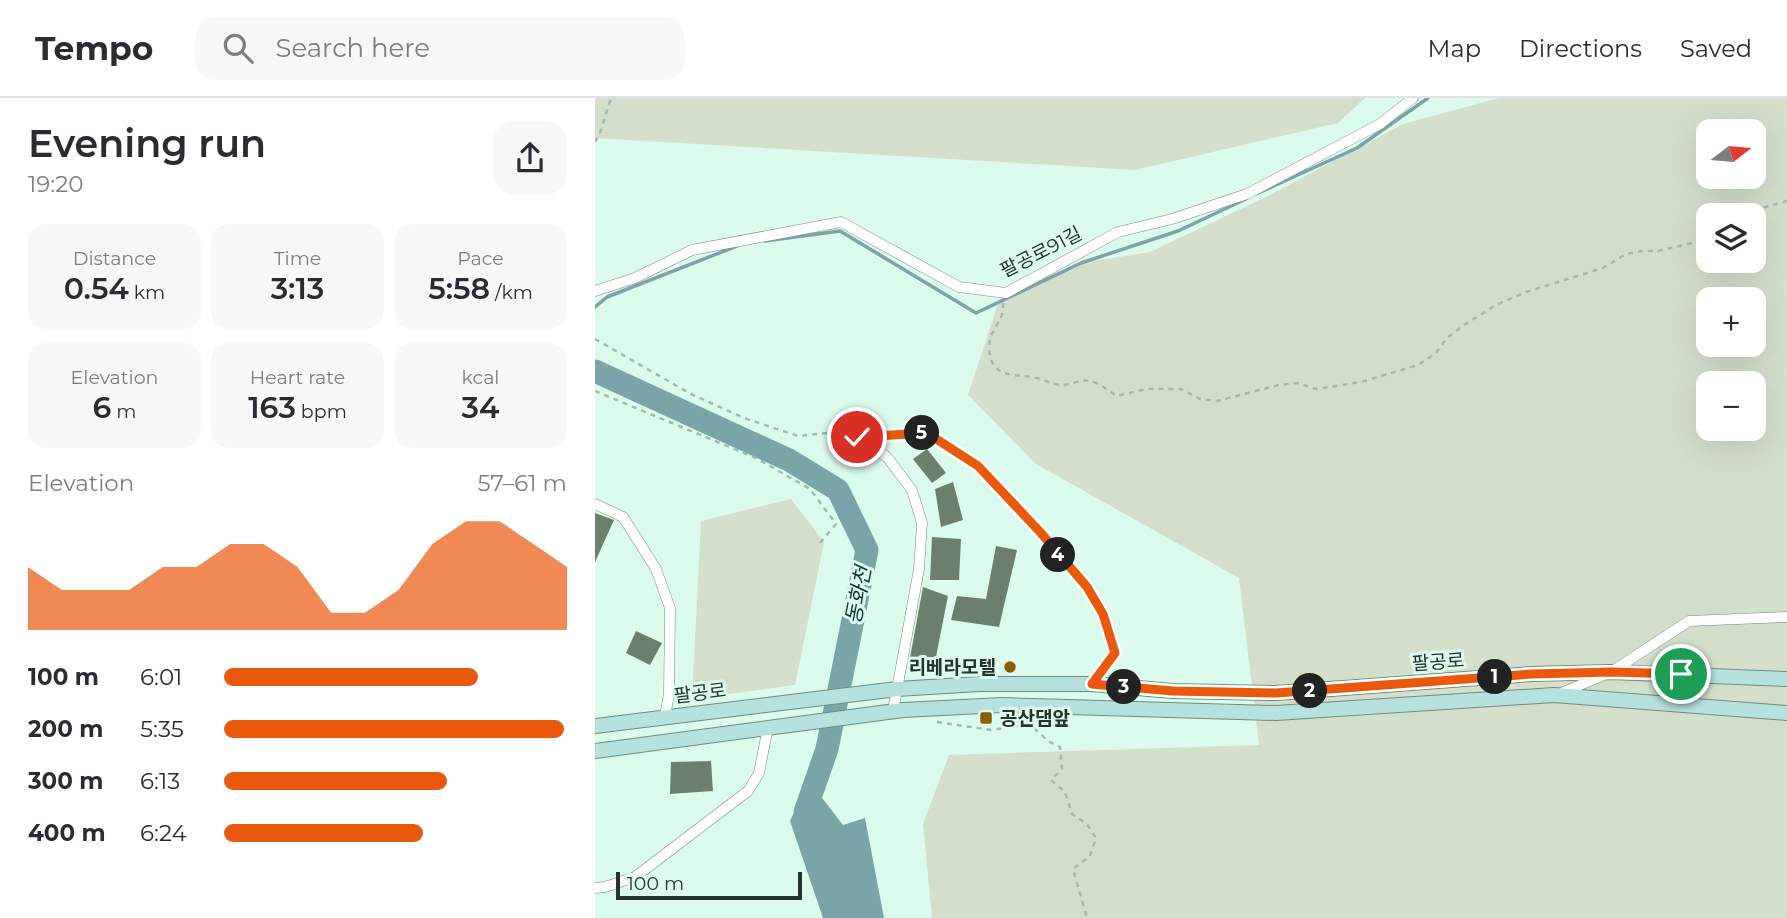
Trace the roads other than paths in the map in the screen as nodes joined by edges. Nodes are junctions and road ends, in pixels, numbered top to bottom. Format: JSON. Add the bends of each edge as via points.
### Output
{"nodes":[{"id":1,"x":1413,"y":98,"type":"edge"},
{"id":2,"x":595,"y":291,"type":"edge"},
{"id":3,"x":595,"y":504,"type":"edge"},
{"id":4,"x":1787,"y":617,"type":"edge"},
{"id":5,"x":1611,"y":672,"type":"junction"},
{"id":6,"x":1787,"y":679,"type":"edge"},
{"id":7,"x":1092,"y":684,"type":"junction"},
{"id":8,"x":897,"y":689,"type":"junction"},
{"id":9,"x":1554,"y":695,"type":"junction"},
{"id":10,"x":893,"y":711,"type":"junction"},
{"id":11,"x":1787,"y":713,"type":"edge"},
{"id":12,"x":665,"y":716,"type":"junction"},
{"id":13,"x":595,"y":726,"type":"edge"},
{"id":14,"x":768,"y":727,"type":"junction"},
{"id":15,"x":595,"y":751,"type":"edge"},
{"id":16,"x":595,"y":888,"type":"edge"}],
"edges":[{"from":1,"to":2,"type":"street","name":"팔공로91길","via":[[1380,124],[1247,194],[1118,232],[1006,293],[959,287],[841,222],[692,250],[635,278]]},
{"from":3,"to":12,"type":"street","via":[[623,517],[656,569],[670,608]]},
{"from":4,"to":5,"type":"street","via":[[1689,621]]},
{"from":5,"to":6,"type":"main road","name":"팔공로"},
{"from":5,"to":7,"type":"main road","name":"팔공로","via":[[1276,693]]},
{"from":5,"to":9,"type":"street"},
{"from":7,"to":8,"type":"main road","name":"팔공로"},
{"from":7,"to":8,"type":"street","via":[[1115,653],[1103,614],[1087,587],[978,466],[927,433],[857,437],[887,457],[912,490],[922,523],[919,569]]},
{"from":8,"to":10,"type":"street"},
{"from":8,"to":12,"type":"main road","name":"팔공로"},
{"from":9,"to":10,"type":"main road","via":[[1276,713],[1053,706]]},
{"from":9,"to":11,"type":"main road"},
{"from":10,"to":14,"type":"main road"},
{"from":12,"to":13,"type":"main road","name":"팔공로"},
{"from":14,"to":15,"type":"main road"},
{"from":14,"to":16,"type":"street","via":[[759,773],[748,791],[635,877]]}]}
